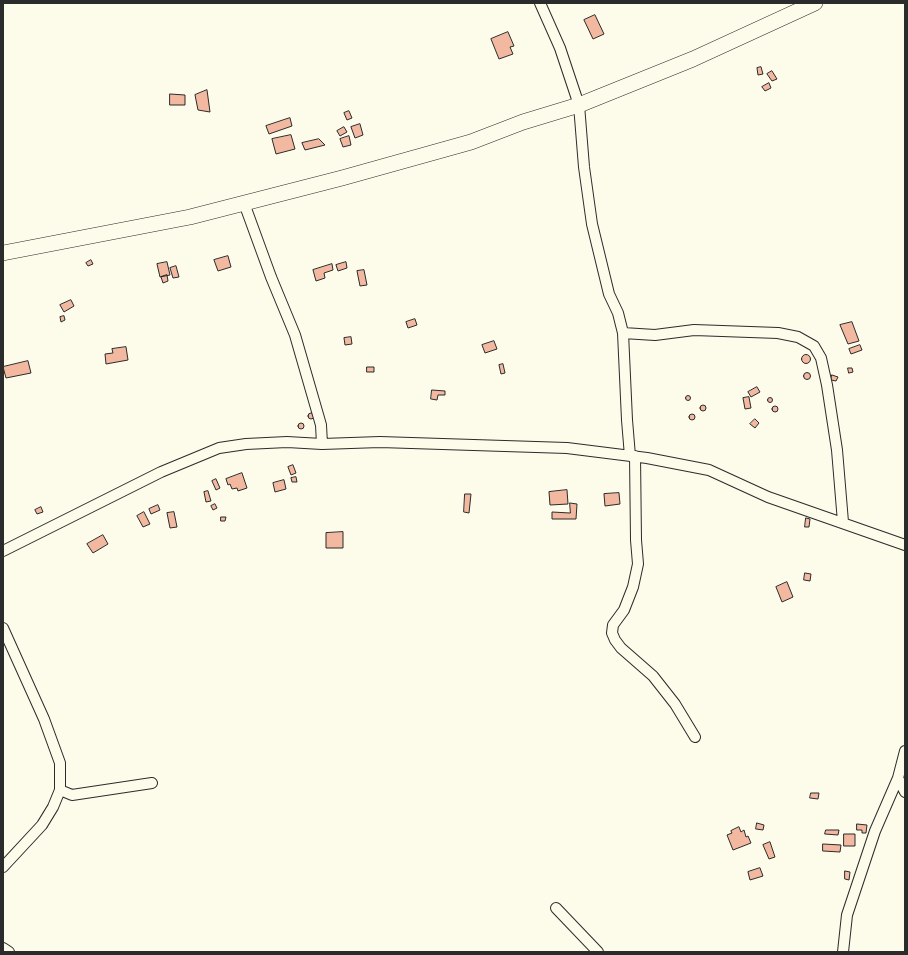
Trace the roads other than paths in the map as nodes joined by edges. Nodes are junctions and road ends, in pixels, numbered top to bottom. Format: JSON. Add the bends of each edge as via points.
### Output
{"nodes":[{"id":1,"x":540,"y":3,"type":"edge"},
{"id":2,"x":815,"y":3,"type":"edge"},
{"id":3,"x":579,"y":105,"type":"junction"},
{"id":4,"x":244,"y":203,"type":"junction"},
{"id":5,"x":3,"y":253,"type":"edge"},
{"id":6,"x":623,"y":334,"type":"junction"},
{"id":7,"x":322,"y":444,"type":"junction"},
{"id":8,"x":632,"y":456,"type":"junction"},
{"id":9,"x":843,"y":522,"type":"junction"},
{"id":10,"x":905,"y":545,"type":"edge"},
{"id":11,"x":3,"y":550,"type":"edge"},
{"id":12,"x":3,"y":628,"type":"edge"},
{"id":13,"x":695,"y":738,"type":"dead end"},
{"id":14,"x":905,"y":751,"type":"edge"},
{"id":15,"x":898,"y":778,"type":"junction"},
{"id":16,"x":152,"y":783,"type":"dead end"},
{"id":17,"x":60,"y":790,"type":"junction"},
{"id":18,"x":905,"y":792,"type":"edge"},
{"id":19,"x":3,"y":867,"type":"edge"},
{"id":20,"x":556,"y":908,"type":"dead end"},
{"id":21,"x":3,"y":948,"type":"edge"},
{"id":22,"x":9,"y":952,"type":"edge"},
{"id":23,"x":598,"y":952,"type":"edge"},
{"id":24,"x":843,"y":952,"type":"edge"}],
"edges":[{"from":1,"to":3,"type":"street","via":[[560,48]]},
{"from":2,"to":3,"type":"highway","via":[[693,59]]},
{"from":3,"to":4,"type":"highway","via":[[523,122],[472,142]]},
{"from":3,"to":6,"type":"street","via":[[592,224],[609,294],[618,313]]},
{"from":4,"to":5,"type":"highway"},
{"from":4,"to":7,"type":"street","via":[[295,335],[320,424]]},
{"from":6,"to":8,"type":"street","via":[[627,420]]},
{"from":6,"to":9,"type":"street","via":[[655,335],[694,330],[778,333],[798,337],[814,346],[821,358],[827,385],[838,457]]},
{"from":7,"to":8,"type":"street","via":[[380,442],[567,448]]},
{"from":7,"to":11,"type":"street","via":[[287,442],[219,448],[161,472]]},
{"from":8,"to":9,"type":"street","via":[[709,470],[768,497]]},
{"from":8,"to":13,"type":"street","via":[[638,564],[633,587],[624,610],[613,625],[612,633],[621,648],[653,676],[675,704]]},
{"from":9,"to":10,"type":"street"},
{"from":12,"to":17,"type":"street","via":[[44,719],[60,763]]},
{"from":14,"to":15,"type":"street"},
{"from":15,"to":18,"type":"street"},
{"from":15,"to":24,"type":"street","via":[[875,831],[847,915]]},
{"from":16,"to":17,"type":"street","via":[[72,795]]},
{"from":17,"to":19,"type":"street","via":[[42,825]]},
{"from":20,"to":23,"type":"street"},
{"from":21,"to":22,"type":"street"}]}
